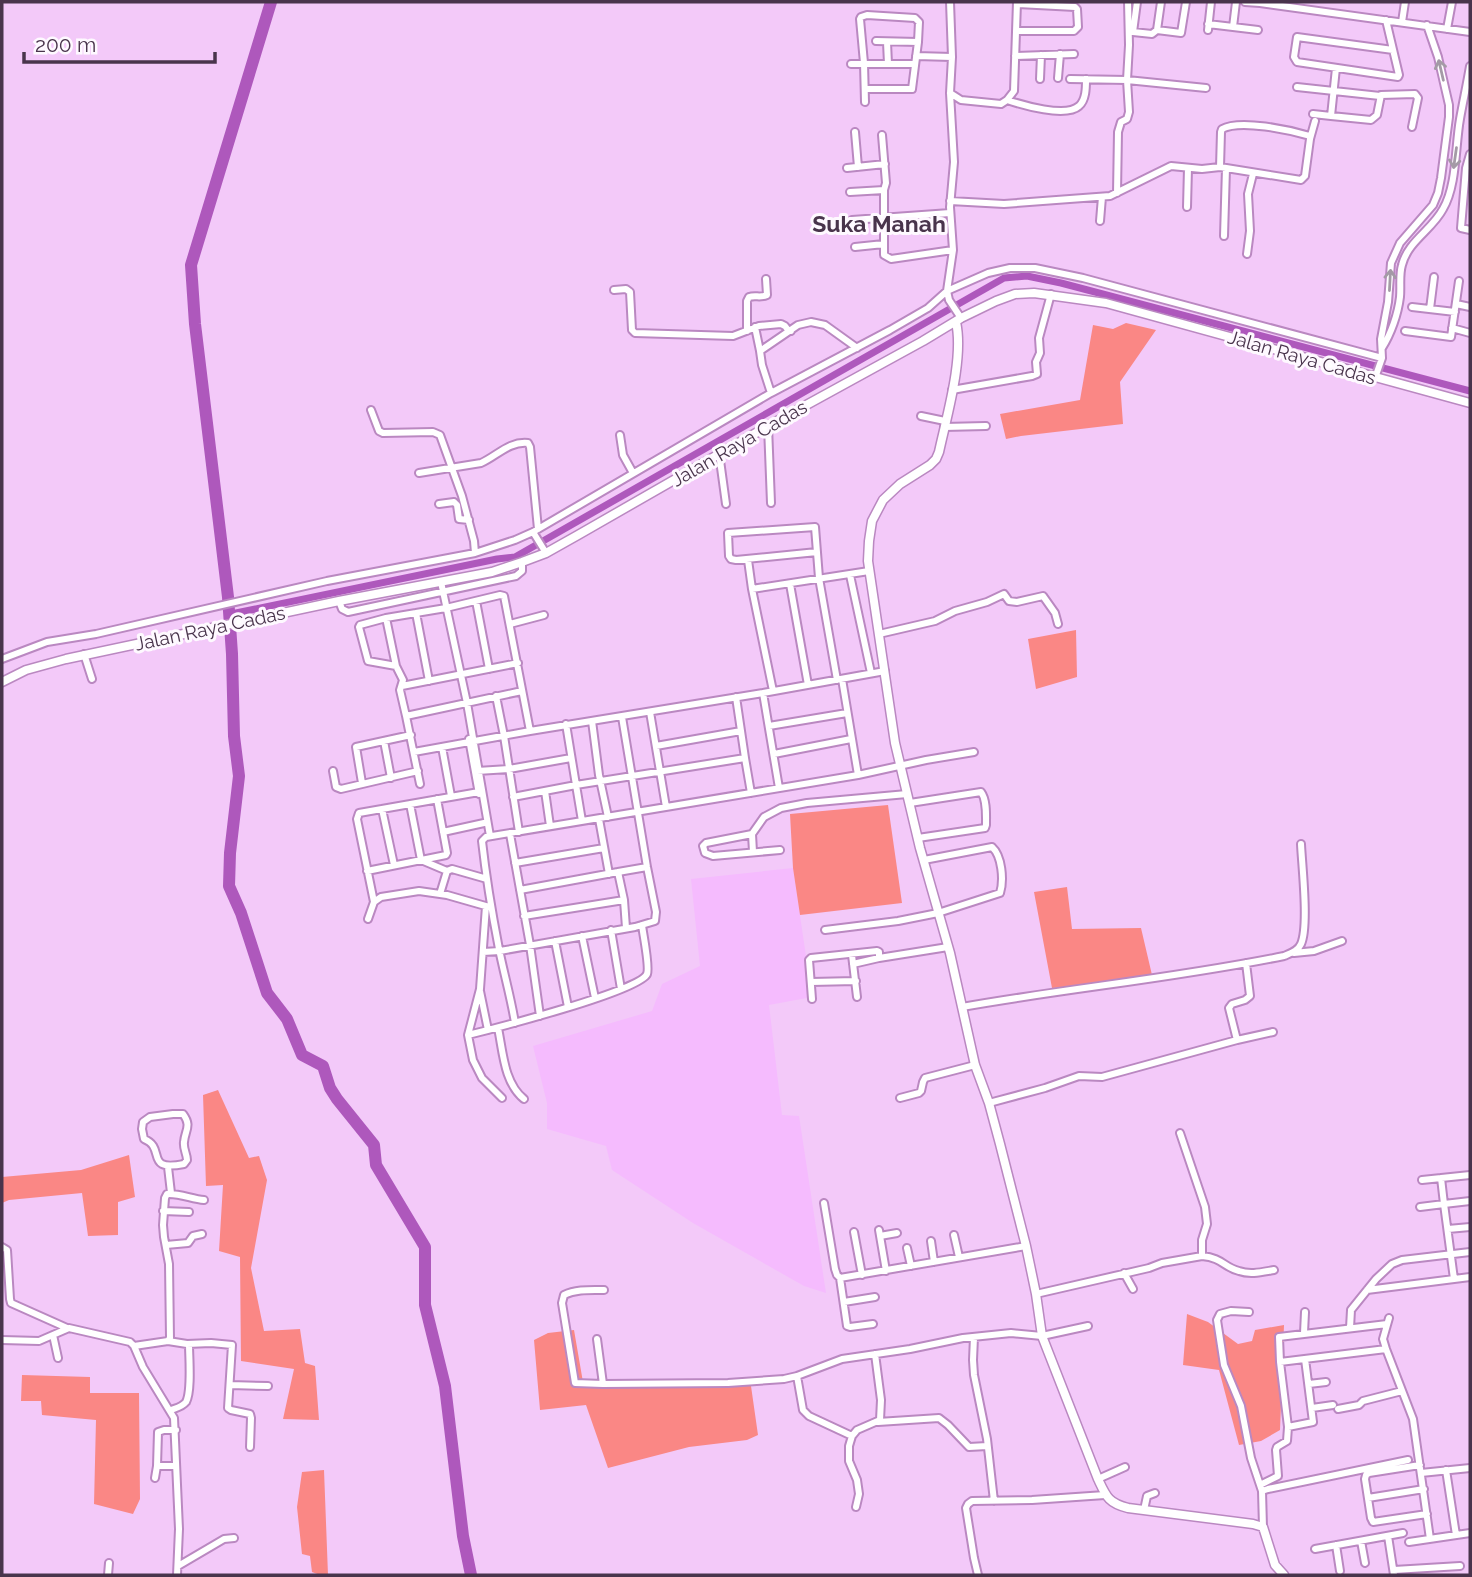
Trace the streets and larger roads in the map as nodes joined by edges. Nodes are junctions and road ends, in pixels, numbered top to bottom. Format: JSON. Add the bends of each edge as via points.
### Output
{"nodes":[{"id":1,"x":950,"y":2,"type":"edge"},
{"id":2,"x":1128,"y":2,"type":"edge"},
{"id":3,"x":1137,"y":2,"type":"edge"},
{"id":4,"x":1161,"y":2,"type":"edge"},
{"id":5,"x":1186,"y":2,"type":"edge"},
{"id":6,"x":1211,"y":2,"type":"edge"},
{"id":7,"x":1236,"y":2,"type":"edge"},
{"id":8,"x":1245,"y":2,"type":"edge"},
{"id":9,"x":1405,"y":2,"type":"edge"},
{"id":10,"x":1452,"y":2,"type":"edge"},
{"id":11,"x":1018,"y":3,"type":"edge"},
{"id":12,"x":1259,"y":3,"type":"edge"},
{"id":13,"x":1386,"y":20,"type":"junction"},
{"id":14,"x":1402,"y":22,"type":"junction"},
{"id":15,"x":1427,"y":25,"type":"junction"},
{"id":16,"x":1233,"y":27,"type":"junction"},
{"id":17,"x":1447,"y":29,"type":"junction"},
{"id":18,"x":1157,"y":30,"type":"junction"},
{"id":19,"x":1258,"y":30,"type":"dead end"},
{"id":20,"x":1016,"y":31,"type":"junction"},
{"id":21,"x":1470,"y":32,"type":"edge"},
{"id":22,"x":876,"y":41,"type":"dead end"},
{"id":23,"x":887,"y":42,"type":"junction"},
{"id":24,"x":918,"y":43,"type":"junction"},
{"id":25,"x":1393,"y":50,"type":"junction"},
{"id":26,"x":1060,"y":54,"type":"junction"},
{"id":27,"x":1074,"y":54,"type":"dead end"},
{"id":28,"x":1041,"y":55,"type":"junction"},
{"id":29,"x":916,"y":56,"type":"junction"},
{"id":30,"x":1015,"y":56,"type":"junction"},
{"id":31,"x":951,"y":57,"type":"junction"},
{"id":32,"x":864,"y":63,"type":"junction"},
{"id":33,"x":851,"y":64,"type":"dead end"},
{"id":34,"x":888,"y":64,"type":"junction"},
{"id":35,"x":915,"y":64,"type":"junction"},
{"id":36,"x":1470,"y":66,"type":"edge"},
{"id":37,"x":1336,"y":68,"type":"junction"},
{"id":38,"x":1058,"y":78,"type":"dead end"},
{"id":39,"x":1040,"y":79,"type":"dead end"},
{"id":40,"x":1070,"y":79,"type":"dead end"},
{"id":41,"x":1086,"y":79,"type":"junction"},
{"id":42,"x":1127,"y":80,"type":"junction"},
{"id":43,"x":1297,"y":87,"type":"dead end"},
{"id":44,"x":1206,"y":88,"type":"dead end"},
{"id":45,"x":865,"y":89,"type":"junction"},
{"id":46,"x":1333,"y":92,"type":"junction"},
{"id":47,"x":950,"y":93,"type":"junction"},
{"id":48,"x":1380,"y":96,"type":"junction"},
{"id":49,"x":1007,"y":100,"type":"junction"},
{"id":50,"x":865,"y":102,"type":"dead end"},
{"id":51,"x":1331,"y":116,"type":"junction"},
{"id":52,"x":1449,"y":117,"type":"junction"},
{"id":53,"x":1460,"y":119,"type":"junction"},
{"id":54,"x":1470,"y":120,"type":"edge"},
{"id":55,"x":1412,"y":127,"type":"dead end"},
{"id":56,"x":855,"y":132,"type":"dead end"},
{"id":57,"x":882,"y":135,"type":"dead end"},
{"id":58,"x":1310,"y":136,"type":"junction"},
{"id":59,"x":1470,"y":154,"type":"edge"},
{"id":60,"x":885,"y":164,"type":"junction"},
{"id":61,"x":858,"y":167,"type":"junction"},
{"id":62,"x":1223,"y":167,"type":"junction"},
{"id":63,"x":847,"y":168,"type":"dead end"},
{"id":64,"x":1188,"y":168,"type":"junction"},
{"id":65,"x":1253,"y":173,"type":"junction"},
{"id":66,"x":1468,"y":178,"type":"edge"},
{"id":67,"x":884,"y":190,"type":"junction"},
{"id":68,"x":850,"y":192,"type":"dead end"},
{"id":69,"x":1117,"y":193,"type":"junction"},
{"id":70,"x":1102,"y":197,"type":"junction"},
{"id":71,"x":950,"y":201,"type":"junction"},
{"id":72,"x":1466,"y":202,"type":"edge"},
{"id":73,"x":1187,"y":207,"type":"dead end"},
{"id":74,"x":1430,"y":209,"type":"junction"},
{"id":75,"x":1442,"y":211,"type":"junction"},
{"id":76,"x":1462,"y":211,"type":"junction"},
{"id":77,"x":950,"y":213,"type":"junction"},
{"id":78,"x":885,"y":217,"type":"junction"},
{"id":79,"x":852,"y":220,"type":"dead end"},
{"id":80,"x":1101,"y":221,"type":"dead end"},
{"id":81,"x":1470,"y":230,"type":"edge"},
{"id":82,"x":1224,"y":236,"type":"dead end"},
{"id":83,"x":884,"y":244,"type":"junction"},
{"id":84,"x":855,"y":247,"type":"dead end"},
{"id":85,"x":953,"y":250,"type":"junction"},
{"id":86,"x":1247,"y":254,"type":"dead end"},
{"id":87,"x":1434,"y":277,"type":"dead end"},
{"id":88,"x":766,"y":279,"type":"dead end"},
{"id":89,"x":1459,"y":281,"type":"dead end"},
{"id":90,"x":614,"y":290,"type":"dead end"},
{"id":91,"x":947,"y":291,"type":"junction"},
{"id":92,"x":1051,"y":294,"type":"junction"},
{"id":93,"x":1456,"y":303,"type":"junction"},
{"id":94,"x":1470,"y":306,"type":"edge"},
{"id":95,"x":1412,"y":307,"type":"dead end"},
{"id":96,"x":1430,"y":309,"type":"junction"},
{"id":97,"x":1455,"y":312,"type":"junction"},
{"id":98,"x":958,"y":317,"type":"junction"},
{"id":99,"x":1452,"y":328,"type":"junction"},
{"id":100,"x":751,"y":329,"type":"junction"},
{"id":101,"x":791,"y":331,"type":"junction"},
{"id":102,"x":1405,"y":331,"type":"dead end"},
{"id":103,"x":1470,"y":333,"type":"edge"},
{"id":104,"x":857,"y":348,"type":"junction"},
{"id":105,"x":1382,"y":348,"type":"junction"},
{"id":106,"x":760,"y":351,"type":"junction"},
{"id":107,"x":1382,"y":359,"type":"junction"},
{"id":108,"x":1376,"y":375,"type":"junction"},
{"id":109,"x":952,"y":390,"type":"junction"},
{"id":110,"x":771,"y":393,"type":"junction"},
{"id":111,"x":1470,"y":404,"type":"edge"},
{"id":112,"x":371,"y":410,"type":"dead end"},
{"id":113,"x":921,"y":416,"type":"dead end"},
{"id":114,"x":945,"y":424,"type":"junction"},
{"id":115,"x":768,"y":426,"type":"junction"},
{"id":116,"x":986,"y":426,"type":"dead end"},
{"id":117,"x":620,"y":435,"type":"dead end"},
{"id":118,"x":719,"y":453,"type":"junction"},
{"id":119,"x":452,"y":468,"type":"junction"},
{"id":120,"x":419,"y":473,"type":"dead end"},
{"id":121,"x":633,"y":473,"type":"junction"},
{"id":122,"x":771,"y":503,"type":"dead end"},
{"id":123,"x":439,"y":504,"type":"dead end"},
{"id":124,"x":726,"y":504,"type":"dead end"},
{"id":125,"x":469,"y":520,"type":"junction"},
{"id":126,"x":536,"y":532,"type":"junction"},
{"id":127,"x":544,"y":550,"type":"junction"},
{"id":128,"x":817,"y":552,"type":"junction"},
{"id":129,"x":475,"y":553,"type":"junction"},
{"id":130,"x":748,"y":560,"type":"junction"},
{"id":131,"x":869,"y":571,"type":"junction"},
{"id":132,"x":850,"y":575,"type":"junction"},
{"id":133,"x":493,"y":577,"type":"junction"},
{"id":134,"x":820,"y":578,"type":"junction"},
{"id":135,"x":440,"y":582,"type":"junction"},
{"id":136,"x":790,"y":584,"type":"junction"},
{"id":137,"x":752,"y":589,"type":"junction"},
{"id":138,"x":442,"y":593,"type":"junction"},
{"id":139,"x":340,"y":601,"type":"junction"},
{"id":140,"x":476,"y":601,"type":"junction"},
{"id":141,"x":444,"y":608,"type":"junction"},
{"id":142,"x":416,"y":613,"type":"junction"},
{"id":143,"x":544,"y":615,"type":"dead end"},
{"id":144,"x":386,"y":618,"type":"junction"},
{"id":145,"x":510,"y":624,"type":"junction"},
{"id":146,"x":1058,"y":624,"type":"dead end"},
{"id":147,"x":879,"y":634,"type":"junction"},
{"id":148,"x":84,"y":654,"type":"junction"},
{"id":149,"x":2,"y":659,"type":"edge"},
{"id":150,"x":518,"y":663,"type":"junction"},
{"id":151,"x":396,"y":666,"type":"junction"},
{"id":152,"x":489,"y":669,"type":"junction"},
{"id":153,"x":885,"y":671,"type":"junction"},
{"id":154,"x":871,"y":673,"type":"junction"},
{"id":155,"x":459,"y":675,"type":"junction"},
{"id":156,"x":92,"y":679,"type":"dead end"},
{"id":157,"x":839,"y":679,"type":"junction"},
{"id":158,"x":429,"y":681,"type":"junction"},
{"id":159,"x":2,"y":682,"type":"edge"},
{"id":160,"x":808,"y":685,"type":"junction"},
{"id":161,"x":402,"y":686,"type":"junction"},
{"id":162,"x":522,"y":691,"type":"junction"},
{"id":163,"x":773,"y":691,"type":"junction"},
{"id":164,"x":763,"y":693,"type":"junction"},
{"id":165,"x":496,"y":696,"type":"junction"},
{"id":166,"x":736,"y":697,"type":"junction"},
{"id":167,"x":465,"y":703,"type":"junction"},
{"id":168,"x":650,"y":712,"type":"junction"},
{"id":169,"x":847,"y":713,"type":"junction"},
{"id":170,"x":406,"y":716,"type":"junction"},
{"id":171,"x":622,"y":716,"type":"junction"},
{"id":172,"x":592,"y":721,"type":"junction"},
{"id":173,"x":566,"y":724,"type":"junction"},
{"id":174,"x":769,"y":726,"type":"junction"},
{"id":175,"x":530,"y":731,"type":"junction"},
{"id":176,"x":741,"y":731,"type":"junction"},
{"id":177,"x":411,"y":735,"type":"junction"},
{"id":178,"x":504,"y":736,"type":"junction"},
{"id":179,"x":851,"y":739,"type":"junction"},
{"id":180,"x":384,"y":741,"type":"junction"},
{"id":181,"x":472,"y":741,"type":"junction"},
{"id":182,"x":656,"y":746,"type":"junction"},
{"id":183,"x":442,"y":747,"type":"junction"},
{"id":184,"x":414,"y":752,"type":"junction"},
{"id":185,"x":974,"y":752,"type":"dead end"},
{"id":186,"x":774,"y":754,"type":"junction"},
{"id":187,"x":571,"y":758,"type":"junction"},
{"id":188,"x":745,"y":758,"type":"junction"},
{"id":189,"x":901,"y":766,"type":"junction"},
{"id":190,"x":509,"y":769,"type":"junction"},
{"id":191,"x":333,"y":771,"type":"dead end"},
{"id":192,"x":418,"y":771,"type":"junction"},
{"id":193,"x":477,"y":771,"type":"junction"},
{"id":194,"x":660,"y":773,"type":"junction"},
{"id":195,"x":858,"y":775,"type":"junction"},
{"id":196,"x":631,"y":777,"type":"junction"},
{"id":197,"x":391,"y":778,"type":"junction"},
{"id":198,"x":601,"y":782,"type":"junction"},
{"id":199,"x":362,"y":783,"type":"junction"},
{"id":200,"x":420,"y":784,"type":"dead end"},
{"id":201,"x":576,"y":785,"type":"junction"},
{"id":202,"x":779,"y":788,"type":"junction"},
{"id":203,"x":545,"y":791,"type":"junction"},
{"id":204,"x":479,"y":792,"type":"junction"},
{"id":205,"x":751,"y":793,"type":"junction"},
{"id":206,"x":451,"y":796,"type":"junction"},
{"id":207,"x":513,"y":797,"type":"junction"},
{"id":208,"x":437,"y":799,"type":"junction"},
{"id":209,"x":908,"y":799,"type":"junction"},
{"id":210,"x":410,"y":804,"type":"junction"},
{"id":211,"x":666,"y":807,"type":"junction"},
{"id":212,"x":382,"y":810,"type":"junction"},
{"id":213,"x":638,"y":812,"type":"junction"},
{"id":214,"x":608,"y":817,"type":"junction"},
{"id":215,"x":599,"y":819,"type":"junction"},
{"id":216,"x":582,"y":821,"type":"junction"},
{"id":217,"x":484,"y":823,"type":"junction"},
{"id":218,"x":550,"y":826,"type":"junction"},
{"id":219,"x":443,"y":832,"type":"junction"},
{"id":220,"x":519,"y":832,"type":"junction"},
{"id":221,"x":510,"y":834,"type":"junction"},
{"id":222,"x":752,"y":834,"type":"junction"},
{"id":223,"x":488,"y":837,"type":"junction"},
{"id":224,"x":918,"y":838,"type":"junction"},
{"id":225,"x":1301,"y":844,"type":"dead end"},
{"id":226,"x":604,"y":848,"type":"junction"},
{"id":227,"x":780,"y":850,"type":"dead end"},
{"id":228,"x":753,"y":852,"type":"junction"},
{"id":229,"x":421,"y":860,"type":"junction"},
{"id":230,"x":924,"y":860,"type":"junction"},
{"id":231,"x":515,"y":863,"type":"junction"},
{"id":232,"x":394,"y":865,"type":"junction"},
{"id":233,"x":647,"y":867,"type":"junction"},
{"id":234,"x":367,"y":871,"type":"junction"},
{"id":235,"x":447,"y":871,"type":"junction"},
{"id":236,"x":618,"y":872,"type":"junction"},
{"id":237,"x":609,"y":874,"type":"junction"},
{"id":238,"x":488,"y":879,"type":"junction"},
{"id":239,"x":520,"y":890,"type":"junction"},
{"id":240,"x":440,"y":894,"type":"junction"},
{"id":241,"x":624,"y":900,"type":"junction"},
{"id":242,"x":374,"y":902,"type":"junction"},
{"id":243,"x":489,"y":908,"type":"junction"},
{"id":244,"x":938,"y":913,"type":"junction"},
{"id":245,"x":524,"y":916,"type":"junction"},
{"id":246,"x":368,"y":919,"type":"dead end"},
{"id":247,"x":642,"y":925,"type":"junction"},
{"id":248,"x":626,"y":928,"type":"junction"},
{"id":249,"x":611,"y":930,"type":"junction"},
{"id":250,"x":825,"y":930,"type":"dead end"},
{"id":251,"x":582,"y":936,"type":"junction"},
{"id":252,"x":555,"y":941,"type":"junction"},
{"id":253,"x":1342,"y":941,"type":"dead end"},
{"id":254,"x":530,"y":946,"type":"junction"},
{"id":255,"x":948,"y":947,"type":"junction"},
{"id":256,"x":500,"y":951,"type":"junction"},
{"id":257,"x":483,"y":952,"type":"junction"},
{"id":258,"x":1292,"y":953,"type":"junction"},
{"id":259,"x":852,"y":955,"type":"junction"},
{"id":260,"x":879,"y":958,"type":"junction"},
{"id":261,"x":1246,"y":963,"type":"junction"},
{"id":262,"x":853,"y":964,"type":"junction"},
{"id":263,"x":856,"y":981,"type":"junction"},
{"id":264,"x":811,"y":982,"type":"junction"},
{"id":265,"x":480,"y":989,"type":"junction"},
{"id":266,"x":621,"y":989,"type":"junction"},
{"id":267,"x":858,"y":997,"type":"dead end"},
{"id":268,"x":595,"y":998,"type":"junction"},
{"id":269,"x":812,"y":999,"type":"dead end"},
{"id":270,"x":568,"y":1007,"type":"junction"},
{"id":271,"x":962,"y":1007,"type":"junction"},
{"id":272,"x":540,"y":1016,"type":"junction"},
{"id":273,"x":515,"y":1023,"type":"junction"},
{"id":274,"x":498,"y":1028,"type":"junction"},
{"id":275,"x":488,"y":1030,"type":"junction"},
{"id":276,"x":1273,"y":1032,"type":"dead end"},
{"id":277,"x":468,"y":1035,"type":"junction"},
{"id":278,"x":1237,"y":1040,"type":"junction"},
{"id":279,"x":975,"y":1065,"type":"junction"},
{"id":280,"x":502,"y":1098,"type":"dead end"},
{"id":281,"x":900,"y":1098,"type":"dead end"},
{"id":282,"x":524,"y":1099,"type":"dead end"},
{"id":283,"x":989,"y":1102,"type":"junction"},
{"id":284,"x":1180,"y":1133,"type":"dead end"},
{"id":285,"x":168,"y":1167,"type":"junction"},
{"id":286,"x":1470,"y":1175,"type":"edge"},
{"id":287,"x":1441,"y":1178,"type":"junction"},
{"id":288,"x":1422,"y":1180,"type":"dead end"},
{"id":289,"x":171,"y":1193,"type":"junction"},
{"id":290,"x":204,"y":1200,"type":"dead end"},
{"id":291,"x":1470,"y":1201,"type":"edge"},
{"id":292,"x":824,"y":1203,"type":"dead end"},
{"id":293,"x":1444,"y":1204,"type":"junction"},
{"id":294,"x":1420,"y":1207,"type":"dead end"},
{"id":295,"x":163,"y":1210,"type":"junction"},
{"id":296,"x":189,"y":1212,"type":"dead end"},
{"id":297,"x":1470,"y":1227,"type":"edge"},
{"id":298,"x":1448,"y":1230,"type":"junction"},
{"id":299,"x":854,"y":1232,"type":"dead end"},
{"id":300,"x":897,"y":1233,"type":"dead end"},
{"id":301,"x":202,"y":1234,"type":"dead end"},
{"id":302,"x":954,"y":1235,"type":"dead end"},
{"id":303,"x":931,"y":1241,"type":"dead end"},
{"id":304,"x":166,"y":1245,"type":"junction"},
{"id":305,"x":1026,"y":1246,"type":"junction"},
{"id":306,"x":2,"y":1247,"type":"edge"},
{"id":307,"x":908,"y":1248,"type":"dead end"},
{"id":308,"x":1470,"y":1252,"type":"edge"},
{"id":309,"x":1451,"y":1255,"type":"junction"},
{"id":310,"x":1202,"y":1256,"type":"junction"},
{"id":311,"x":959,"y":1257,"type":"junction"},
{"id":312,"x":934,"y":1262,"type":"junction"},
{"id":313,"x":911,"y":1266,"type":"junction"},
{"id":314,"x":1274,"y":1270,"type":"dead end"},
{"id":315,"x":886,"y":1271,"type":"junction"},
{"id":316,"x":1124,"y":1273,"type":"junction"},
{"id":317,"x":862,"y":1275,"type":"junction"},
{"id":318,"x":840,"y":1278,"type":"junction"},
{"id":319,"x":1470,"y":1278,"type":"edge"},
{"id":320,"x":1454,"y":1279,"type":"junction"},
{"id":321,"x":1133,"y":1289,"type":"dead end"},
{"id":322,"x":604,"y":1290,"type":"dead end"},
{"id":323,"x":1367,"y":1290,"type":"junction"},
{"id":324,"x":1036,"y":1294,"type":"junction"},
{"id":325,"x":875,"y":1297,"type":"dead end"},
{"id":326,"x":844,"y":1302,"type":"junction"},
{"id":327,"x":1249,"y":1312,"type":"dead end"},
{"id":328,"x":1305,"y":1312,"type":"dead end"},
{"id":329,"x":873,"y":1324,"type":"dead end"},
{"id":330,"x":1088,"y":1326,"type":"dead end"},
{"id":331,"x":69,"y":1328,"type":"junction"},
{"id":332,"x":1349,"y":1328,"type":"junction"},
{"id":333,"x":1304,"y":1334,"type":"junction"},
{"id":334,"x":53,"y":1335,"type":"junction"},
{"id":335,"x":1042,"y":1336,"type":"junction"},
{"id":336,"x":974,"y":1337,"type":"junction"},
{"id":337,"x":597,"y":1339,"type":"dead end"},
{"id":338,"x":2,"y":1340,"type":"edge"},
{"id":339,"x":168,"y":1341,"type":"junction"},
{"id":340,"x":189,"y":1344,"type":"junction"},
{"id":341,"x":134,"y":1346,"type":"junction"},
{"id":342,"x":1386,"y":1349,"type":"junction"},
{"id":343,"x":875,"y":1353,"type":"junction"},
{"id":344,"x":58,"y":1358,"type":"dead end"},
{"id":345,"x":1305,"y":1359,"type":"junction"},
{"id":346,"x":1280,"y":1362,"type":"junction"},
{"id":347,"x":797,"y":1376,"type":"junction"},
{"id":348,"x":1326,"y":1381,"type":"dead end"},
{"id":349,"x":603,"y":1384,"type":"junction"},
{"id":350,"x":1308,"y":1384,"type":"junction"},
{"id":351,"x":230,"y":1385,"type":"junction"},
{"id":352,"x":268,"y":1385,"type":"dead end"},
{"id":353,"x":1402,"y":1391,"type":"junction"},
{"id":354,"x":1312,"y":1408,"type":"junction"},
{"id":355,"x":171,"y":1410,"type":"junction"},
{"id":356,"x":878,"y":1422,"type":"junction"},
{"id":357,"x":1288,"y":1427,"type":"junction"},
{"id":358,"x":176,"y":1430,"type":"junction"},
{"id":359,"x":852,"y":1436,"type":"junction"},
{"id":360,"x":987,"y":1446,"type":"junction"},
{"id":361,"x":250,"y":1447,"type":"dead end"},
{"id":362,"x":1408,"y":1460,"type":"dead end"},
{"id":363,"x":176,"y":1465,"type":"junction"},
{"id":364,"x":1420,"y":1465,"type":"junction"},
{"id":365,"x":158,"y":1466,"type":"junction"},
{"id":366,"x":1125,"y":1467,"type":"dead end"},
{"id":367,"x":1470,"y":1468,"type":"edge"},
{"id":368,"x":1446,"y":1470,"type":"junction"},
{"id":369,"x":1421,"y":1473,"type":"junction"},
{"id":370,"x":155,"y":1478,"type":"dead end"},
{"id":371,"x":1098,"y":1479,"type":"junction"},
{"id":372,"x":1261,"y":1488,"type":"junction"},
{"id":373,"x":1424,"y":1489,"type":"junction"},
{"id":374,"x":1155,"y":1493,"type":"dead end"},
{"id":375,"x":1105,"y":1495,"type":"junction"},
{"id":376,"x":1368,"y":1498,"type":"junction"},
{"id":377,"x":995,"y":1501,"type":"junction"},
{"id":378,"x":856,"y":1507,"type":"dead end"},
{"id":379,"x":1144,"y":1510,"type":"junction"},
{"id":380,"x":1427,"y":1514,"type":"junction"},
{"id":381,"x":1263,"y":1527,"type":"junction"},
{"id":382,"x":1402,"y":1533,"type":"dead end"},
{"id":383,"x":1470,"y":1533,"type":"edge"},
{"id":384,"x":1456,"y":1535,"type":"junction"},
{"id":385,"x":1388,"y":1536,"type":"junction"},
{"id":386,"x":234,"y":1538,"type":"dead end"},
{"id":387,"x":1430,"y":1539,"type":"junction"},
{"id":388,"x":1361,"y":1541,"type":"junction"},
{"id":389,"x":1409,"y":1542,"type":"dead end"},
{"id":390,"x":1336,"y":1545,"type":"junction"},
{"id":391,"x":1315,"y":1549,"type":"dead end"},
{"id":392,"x":109,"y":1563,"type":"dead end"},
{"id":393,"x":1365,"y":1563,"type":"dead end"},
{"id":394,"x":178,"y":1566,"type":"junction"},
{"id":395,"x":1460,"y":1566,"type":"dead end"},
{"id":396,"x":1340,"y":1571,"type":"dead end"},
{"id":397,"x":1420,"y":1572,"type":"edge"},
{"id":398,"x":1394,"y":1573,"type":"edge"},
{"id":399,"x":108,"y":1575,"type":"edge"},
{"id":400,"x":177,"y":1575,"type":"edge"},
{"id":401,"x":978,"y":1575,"type":"edge"},
{"id":402,"x":1284,"y":1575,"type":"edge"}],
"edges":[{"from":1,"to":31,"type":"street"},
{"from":2,"to":42,"type":"street"},
{"from":3,"to":18,"type":"street","via":[[1133,32],[1152,34]]},
{"from":4,"to":18,"type":"street"},
{"from":5,"to":18,"type":"street","via":[[1181,33]]},
{"from":6,"to":16,"type":"street","via":[[1208,27]]},
{"from":7,"to":16,"type":"street"},
{"from":8,"to":12,"type":"street"},
{"from":9,"to":14,"type":"street"},
{"from":10,"to":17,"type":"street"},
{"from":11,"to":20,"type":"street"},
{"from":11,"to":20,"type":"street","via":[[1075,7],[1078,27],[1074,31]]},
{"from":12,"to":13,"type":"street"},
{"from":13,"to":14,"type":"street"},
{"from":13,"to":25,"type":"street"},
{"from":14,"to":15,"type":"street"},
{"from":15,"to":17,"type":"street"},
{"from":52,"to":15,"type":"street","one_way":true},
{"from":16,"to":19,"type":"street"},
{"from":17,"to":21,"type":"street"},
{"from":20,"to":30,"type":"street"},
{"from":22,"to":23,"type":"street"},
{"from":23,"to":24,"type":"street"},
{"from":23,"to":34,"type":"street"},
{"from":24,"to":29,"type":"street"},
{"from":24,"to":32,"type":"street","via":[[915,18],[863,16]]},
{"from":25,"to":37,"type":"street","via":[[1395,77]]},
{"from":25,"to":37,"type":"street","via":[[1297,37],[1297,62]]},
{"from":26,"to":27,"type":"street"},
{"from":26,"to":28,"type":"street"},
{"from":26,"to":38,"type":"street"},
{"from":28,"to":30,"type":"street"},
{"from":28,"to":39,"type":"street"},
{"from":29,"to":31,"type":"street"},
{"from":29,"to":35,"type":"street"},
{"from":30,"to":49,"type":"street","via":[[1014,91]]},
{"from":31,"to":47,"type":"street"},
{"from":32,"to":33,"type":"street"},
{"from":32,"to":34,"type":"street"},
{"from":32,"to":45,"type":"street"},
{"from":34,"to":35,"type":"street"},
{"from":35,"to":45,"type":"street","via":[[912,89]]},
{"from":36,"to":53,"type":"street"},
{"from":37,"to":46,"type":"street"},
{"from":40,"to":41,"type":"street"},
{"from":41,"to":42,"type":"street"},
{"from":41,"to":49,"type":"street","via":[[1084,98],[1074,109],[1034,108]]},
{"from":42,"to":44,"type":"street"},
{"from":42,"to":69,"type":"street","via":[[1129,116],[1118,132]]},
{"from":43,"to":46,"type":"street"},
{"from":45,"to":50,"type":"street"},
{"from":46,"to":48,"type":"street"},
{"from":46,"to":51,"type":"street"},
{"from":47,"to":49,"type":"street","via":[[979,103]]},
{"from":47,"to":71,"type":"street","via":[[954,162]]},
{"from":48,"to":51,"type":"street","via":[[1377,115],[1371,120]]},
{"from":48,"to":55,"type":"street","via":[[1417,95]]},
{"from":51,"to":58,"type":"street","via":[[1314,117]]},
{"from":52,"to":53,"type":"street"},
{"from":52,"to":74,"type":"street","via":[[1438,193]]},
{"from":53,"to":54,"type":"street"},
{"from":53,"to":75,"type":"street","one_way":true,"via":[[1449,196]]},
{"from":56,"to":61,"type":"street"},
{"from":57,"to":60,"type":"street"},
{"from":58,"to":62,"type":"street","via":[[1267,126],[1226,127],[1221,132]]},
{"from":58,"to":65,"type":"street","via":[[1303,179]]},
{"from":59,"to":66,"type":"street"},
{"from":60,"to":61,"type":"street"},
{"from":60,"to":67,"type":"street"},
{"from":61,"to":63,"type":"street"},
{"from":62,"to":64,"type":"street"},
{"from":62,"to":65,"type":"street"},
{"from":62,"to":82,"type":"street"},
{"from":64,"to":69,"type":"street","via":[[1171,166]]},
{"from":64,"to":73,"type":"street"},
{"from":65,"to":86,"type":"street"},
{"from":66,"to":72,"type":"street"},
{"from":67,"to":68,"type":"street"},
{"from":67,"to":78,"type":"street"},
{"from":69,"to":70,"type":"street"},
{"from":70,"to":71,"type":"street","via":[[1004,204]]},
{"from":70,"to":80,"type":"street"},
{"from":71,"to":77,"type":"street"},
{"from":72,"to":76,"type":"street"},
{"from":74,"to":75,"type":"street"},
{"from":105,"to":74,"type":"street","one_way":true,"via":[[1391,263],[1400,243]]},
{"from":75,"to":76,"type":"street"},
{"from":75,"to":105,"type":"street","via":[[1405,256],[1399,304]]},
{"from":76,"to":81,"type":"street","via":[[1461,228]]},
{"from":77,"to":78,"type":"street"},
{"from":77,"to":85,"type":"street"},
{"from":78,"to":79,"type":"street"},
{"from":78,"to":83,"type":"street"},
{"from":83,"to":84,"type":"street"},
{"from":83,"to":85,"type":"street","via":[[884,255],[891,259]]},
{"from":85,"to":91,"type":"street"},
{"from":87,"to":96,"type":"street"},
{"from":88,"to":100,"type":"street","via":[[767,295],[747,301]]},
{"from":89,"to":93,"type":"street"},
{"from":90,"to":100,"type":"street","via":[[630,292],[633,332],[726,336]]},
{"from":91,"to":98,"type":"street"},
{"from":91,"to":104,"type":"street","via":[[928,308]]},
{"from":91,"to":107,"type":"street","via":[[988,272],[1035,268]]},
{"from":92,"to":98,"type":"street","name":"Jalan Raya Cadas","via":[[1016,294]]},
{"from":92,"to":108,"type":"street","name":"Jalan Raya Cadas","via":[[1106,303]]},
{"from":92,"to":109,"type":"street","via":[[1039,338],[1037,373]]},
{"from":93,"to":94,"type":"street"},
{"from":93,"to":97,"type":"street"},
{"from":95,"to":96,"type":"street"},
{"from":96,"to":97,"type":"street"},
{"from":97,"to":99,"type":"street"},
{"from":98,"to":109,"type":"street"},
{"from":98,"to":115,"type":"street","name":"Jalan Raya Cadas"},
{"from":99,"to":102,"type":"street","via":[[1451,337]]},
{"from":99,"to":103,"type":"street"},
{"from":100,"to":101,"type":"street","via":[[780,324]]},
{"from":100,"to":106,"type":"street"},
{"from":101,"to":104,"type":"street","via":[[806,323],[825,325]]},
{"from":101,"to":106,"type":"street"},
{"from":104,"to":110,"type":"street"},
{"from":105,"to":107,"type":"street"},
{"from":106,"to":110,"type":"street"},
{"from":107,"to":108,"type":"street"},
{"from":108,"to":111,"type":"street","name":"Jalan Raya Cadas"},
{"from":109,"to":114,"type":"street"},
{"from":110,"to":121,"type":"street"},
{"from":112,"to":119,"type":"street","via":[[383,433],[438,433]]},
{"from":113,"to":114,"type":"street"},
{"from":114,"to":116,"type":"street"},
{"from":114,"to":131,"type":"street","via":[[936,459],[900,484],[877,510],[869,541]]},
{"from":115,"to":118,"type":"street","name":"Jalan Raya Cadas"},
{"from":115,"to":122,"type":"street"},
{"from":117,"to":121,"type":"street","via":[[623,455]]},
{"from":118,"to":124,"type":"street"},
{"from":118,"to":127,"type":"street","name":"Jalan Raya Cadas"},
{"from":119,"to":120,"type":"street"},
{"from":119,"to":125,"type":"street"},
{"from":119,"to":126,"type":"street","via":[[481,463],[519,442],[528,443]]},
{"from":121,"to":126,"type":"street"},
{"from":123,"to":125,"type":"street","via":[[454,502],[459,519]]},
{"from":125,"to":129,"type":"street"},
{"from":126,"to":127,"type":"street"},
{"from":126,"to":129,"type":"street"},
{"from":127,"to":133,"type":"street","name":"Jalan Raya Cadas"},
{"from":128,"to":130,"type":"street"},
{"from":128,"to":130,"type":"street","via":[[813,526],[728,533],[731,559]]},
{"from":128,"to":134,"type":"street"},
{"from":129,"to":149,"type":"street","via":[[47,642]]},
{"from":130,"to":137,"type":"street"},
{"from":131,"to":132,"type":"street"},
{"from":131,"to":147,"type":"street"},
{"from":132,"to":134,"type":"street"},
{"from":132,"to":154,"type":"street"},
{"from":133,"to":135,"type":"street","name":"Jalan Raya Cadas"},
{"from":133,"to":138,"type":"street"},
{"from":134,"to":136,"type":"street"},
{"from":134,"to":157,"type":"street"},
{"from":135,"to":138,"type":"street"},
{"from":135,"to":139,"type":"street","name":"Jalan Raya Cadas"},
{"from":136,"to":137,"type":"street"},
{"from":136,"to":160,"type":"street"},
{"from":137,"to":163,"type":"street"},
{"from":138,"to":139,"type":"street","via":[[348,612]]},
{"from":138,"to":141,"type":"street"},
{"from":139,"to":148,"type":"street","name":"Jalan Raya Cadas"},
{"from":140,"to":141,"type":"street"},
{"from":140,"to":145,"type":"street","via":[[504,596]]},
{"from":140,"to":152,"type":"street"},
{"from":141,"to":142,"type":"street"},
{"from":141,"to":155,"type":"street"},
{"from":142,"to":144,"type":"street"},
{"from":142,"to":158,"type":"street"},
{"from":143,"to":145,"type":"street"},
{"from":144,"to":151,"type":"street"},
{"from":144,"to":151,"type":"street","via":[[359,626],[368,661]]},
{"from":145,"to":150,"type":"street"},
{"from":146,"to":147,"type":"street","via":[[1044,596],[1017,602],[1004,594],[935,621]]},
{"from":147,"to":153,"type":"street"},
{"from":148,"to":156,"type":"street"},
{"from":148,"to":159,"type":"street","name":"Jalan Raya Cadas","via":[[26,670]]},
{"from":150,"to":152,"type":"street"},
{"from":150,"to":162,"type":"street"},
{"from":151,"to":161,"type":"street"},
{"from":152,"to":155,"type":"street"},
{"from":153,"to":154,"type":"street"},
{"from":153,"to":189,"type":"street"},
{"from":154,"to":157,"type":"street"},
{"from":155,"to":158,"type":"street"},
{"from":155,"to":167,"type":"street"},
{"from":157,"to":160,"type":"street"},
{"from":157,"to":169,"type":"street"},
{"from":158,"to":161,"type":"street"},
{"from":160,"to":163,"type":"street"},
{"from":161,"to":170,"type":"street"},
{"from":162,"to":165,"type":"street"},
{"from":162,"to":175,"type":"street"},
{"from":163,"to":164,"type":"street"},
{"from":164,"to":166,"type":"street"},
{"from":164,"to":174,"type":"street"},
{"from":165,"to":167,"type":"street"},
{"from":165,"to":178,"type":"street"},
{"from":166,"to":168,"type":"street"},
{"from":166,"to":176,"type":"street"},
{"from":167,"to":170,"type":"street"},
{"from":167,"to":181,"type":"street"},
{"from":168,"to":171,"type":"street"},
{"from":168,"to":182,"type":"street"},
{"from":169,"to":174,"type":"street"},
{"from":169,"to":179,"type":"street"},
{"from":170,"to":177,"type":"street"},
{"from":171,"to":172,"type":"street"},
{"from":171,"to":196,"type":"street"},
{"from":172,"to":173,"type":"street"},
{"from":172,"to":198,"type":"street"},
{"from":173,"to":175,"type":"street"},
{"from":173,"to":187,"type":"street"},
{"from":174,"to":186,"type":"street"},
{"from":175,"to":178,"type":"street"},
{"from":176,"to":182,"type":"street"},
{"from":176,"to":188,"type":"street"},
{"from":177,"to":180,"type":"street"},
{"from":177,"to":184,"type":"street"},
{"from":178,"to":181,"type":"street"},
{"from":178,"to":190,"type":"street"},
{"from":179,"to":186,"type":"street"},
{"from":179,"to":195,"type":"street"},
{"from":180,"to":197,"type":"street"},
{"from":180,"to":199,"type":"street","via":[[356,747]]},
{"from":181,"to":183,"type":"street"},
{"from":181,"to":193,"type":"street"},
{"from":182,"to":194,"type":"street"},
{"from":183,"to":184,"type":"street"},
{"from":183,"to":206,"type":"street"},
{"from":184,"to":192,"type":"street"},
{"from":185,"to":189,"type":"street"},
{"from":186,"to":202,"type":"street"},
{"from":187,"to":190,"type":"street"},
{"from":187,"to":201,"type":"street"},
{"from":188,"to":194,"type":"street"},
{"from":188,"to":205,"type":"street"},
{"from":189,"to":195,"type":"street"},
{"from":189,"to":209,"type":"street"},
{"from":190,"to":193,"type":"street"},
{"from":190,"to":207,"type":"street"},
{"from":191,"to":199,"type":"street","via":[[338,789]]},
{"from":192,"to":197,"type":"street"},
{"from":192,"to":200,"type":"street"},
{"from":193,"to":204,"type":"street"},
{"from":193,"to":223,"type":"street"},
{"from":194,"to":196,"type":"street"},
{"from":194,"to":211,"type":"street"},
{"from":195,"to":202,"type":"street"},
{"from":196,"to":198,"type":"street"},
{"from":196,"to":213,"type":"street"},
{"from":197,"to":199,"type":"street"},
{"from":198,"to":201,"type":"street"},
{"from":198,"to":214,"type":"street"},
{"from":201,"to":203,"type":"street"},
{"from":201,"to":216,"type":"street"},
{"from":202,"to":205,"type":"street"},
{"from":203,"to":207,"type":"street"},
{"from":203,"to":218,"type":"street"},
{"from":204,"to":206,"type":"street"},
{"from":204,"to":217,"type":"street"},
{"from":205,"to":211,"type":"street"},
{"from":206,"to":208,"type":"street"},
{"from":207,"to":220,"type":"street"},
{"from":208,"to":210,"type":"street"},
{"from":208,"to":219,"type":"street"},
{"from":209,"to":222,"type":"street","via":[[781,808],[764,817]]},
{"from":209,"to":224,"type":"street"},
{"from":209,"to":224,"type":"street","via":[[981,792],[985,800],[984,829]]},
{"from":210,"to":212,"type":"street"},
{"from":210,"to":229,"type":"street"},
{"from":211,"to":213,"type":"street"},
{"from":212,"to":232,"type":"street"},
{"from":212,"to":234,"type":"street","via":[[357,816]]},
{"from":213,"to":214,"type":"street"},
{"from":213,"to":233,"type":"street"},
{"from":214,"to":215,"type":"street"},
{"from":215,"to":216,"type":"street"},
{"from":215,"to":226,"type":"street"},
{"from":216,"to":218,"type":"street"},
{"from":217,"to":219,"type":"street"},
{"from":217,"to":223,"type":"street"},
{"from":218,"to":220,"type":"street"},
{"from":219,"to":229,"type":"street","via":[[447,854]]},
{"from":220,"to":221,"type":"street"},
{"from":221,"to":223,"type":"street"},
{"from":221,"to":231,"type":"street"},
{"from":222,"to":228,"type":"street"},
{"from":222,"to":228,"type":"street","via":[[703,846],[705,853],[713,856]]},
{"from":223,"to":238,"type":"street","via":[[482,841]]},
{"from":224,"to":230,"type":"street"},
{"from":225,"to":258,"type":"street","via":[[1305,926],[1300,946]]},
{"from":226,"to":231,"type":"street"},
{"from":226,"to":237,"type":"street"},
{"from":227,"to":228,"type":"street"},
{"from":229,"to":232,"type":"street"},
{"from":229,"to":235,"type":"street"},
{"from":230,"to":244,"type":"street"},
{"from":230,"to":244,"type":"street","via":[[992,847],[998,852],[1000,893]]},
{"from":231,"to":239,"type":"street"},
{"from":232,"to":234,"type":"street"},
{"from":233,"to":236,"type":"street"},
{"from":233,"to":247,"type":"street","via":[[656,912],[654,921]]},
{"from":234,"to":242,"type":"street"},
{"from":235,"to":238,"type":"street"},
{"from":235,"to":240,"type":"street"},
{"from":236,"to":237,"type":"street"},
{"from":236,"to":241,"type":"street"},
{"from":237,"to":239,"type":"street"},
{"from":238,"to":243,"type":"street"},
{"from":239,"to":245,"type":"street"},
{"from":240,"to":242,"type":"street","via":[[419,891]]},
{"from":240,"to":243,"type":"street"},
{"from":241,"to":245,"type":"street"},
{"from":241,"to":248,"type":"street"},
{"from":242,"to":246,"type":"street"},
{"from":243,"to":256,"type":"street"},
{"from":243,"to":257,"type":"street"},
{"from":244,"to":250,"type":"street"},
{"from":244,"to":255,"type":"street"},
{"from":245,"to":254,"type":"street"},
{"from":247,"to":248,"type":"street"},
{"from":247,"to":266,"type":"street","via":[[647,974]]},
{"from":248,"to":249,"type":"street"},
{"from":249,"to":251,"type":"street"},
{"from":249,"to":266,"type":"street"},
{"from":251,"to":252,"type":"street"},
{"from":251,"to":268,"type":"street"},
{"from":252,"to":254,"type":"street"},
{"from":252,"to":270,"type":"street"},
{"from":253,"to":258,"type":"street"},
{"from":254,"to":256,"type":"street"},
{"from":254,"to":272,"type":"street"},
{"from":255,"to":260,"type":"street"},
{"from":255,"to":271,"type":"street"},
{"from":256,"to":257,"type":"street"},
{"from":256,"to":273,"type":"street"},
{"from":257,"to":265,"type":"street"},
{"from":258,"to":261,"type":"street"},
{"from":259,"to":260,"type":"street","via":[[877,951]]},
{"from":259,"to":262,"type":"street"},
{"from":259,"to":264,"type":"street","via":[[809,959]]},
{"from":260,"to":262,"type":"street"},
{"from":261,"to":271,"type":"street"},
{"from":261,"to":278,"type":"street","via":[[1250,996],[1229,1008]]},
{"from":262,"to":263,"type":"street"},
{"from":263,"to":264,"type":"street"},
{"from":263,"to":267,"type":"street"},
{"from":264,"to":269,"type":"street"},
{"from":265,"to":275,"type":"street"},
{"from":265,"to":277,"type":"street"},
{"from":266,"to":268,"type":"street"},
{"from":268,"to":270,"type":"street"},
{"from":270,"to":272,"type":"street"},
{"from":271,"to":279,"type":"street"},
{"from":272,"to":273,"type":"street"},
{"from":273,"to":274,"type":"street"},
{"from":274,"to":275,"type":"street"},
{"from":274,"to":282,"type":"street","via":[[510,1083]]},
{"from":275,"to":277,"type":"street"},
{"from":276,"to":278,"type":"street"},
{"from":277,"to":280,"type":"street","via":[[482,1078]]},
{"from":278,"to":283,"type":"street"},
{"from":279,"to":281,"type":"street","via":[[925,1079],[919,1093]]},
{"from":279,"to":283,"type":"street"},
{"from":283,"to":305,"type":"street"},
{"from":284,"to":310,"type":"street","via":[[1207,1218]]},
{"from":285,"to":285,"type":"street","via":[[160,1164],[155,1148],[144,1139],[143,1122],[150,1117],[183,1114],[188,1126],[187,1160]]},
{"from":285,"to":289,"type":"street"},
{"from":286,"to":287,"type":"street"},
{"from":287,"to":288,"type":"street"},
{"from":287,"to":293,"type":"street"},
{"from":289,"to":290,"type":"street"},
{"from":289,"to":295,"type":"street"},
{"from":291,"to":293,"type":"street"},
{"from":292,"to":318,"type":"street"},
{"from":293,"to":294,"type":"street"},
{"from":293,"to":298,"type":"street"},
{"from":295,"to":296,"type":"street"},
{"from":295,"to":304,"type":"street"},
{"from":297,"to":298,"type":"street"},
{"from":298,"to":309,"type":"street"},
{"from":299,"to":317,"type":"street"},
{"from":300,"to":315,"type":"street","via":[[880,1233]]},
{"from":301,"to":304,"type":"street","via":[[188,1243]]},
{"from":302,"to":311,"type":"street"},
{"from":303,"to":312,"type":"street"},
{"from":304,"to":339,"type":"street"},
{"from":305,"to":311,"type":"street"},
{"from":305,"to":324,"type":"street"},
{"from":306,"to":331,"type":"street","via":[[7,1250],[11,1303]]},
{"from":307,"to":313,"type":"street"},
{"from":308,"to":309,"type":"street"},
{"from":309,"to":320,"type":"street"},
{"from":309,"to":323,"type":"street","via":[[1396,1261]]},
{"from":310,"to":314,"type":"street","via":[[1241,1272]]},
{"from":310,"to":316,"type":"street"},
{"from":311,"to":312,"type":"street"},
{"from":312,"to":313,"type":"street"},
{"from":313,"to":315,"type":"street"},
{"from":315,"to":317,"type":"street"},
{"from":316,"to":321,"type":"street"},
{"from":316,"to":324,"type":"street"},
{"from":317,"to":318,"type":"street"},
{"from":318,"to":326,"type":"street"},
{"from":319,"to":320,"type":"street"},
{"from":320,"to":323,"type":"street"},
{"from":322,"to":349,"type":"street","via":[[570,1292],[562,1303],[575,1383]]},
{"from":323,"to":332,"type":"street","via":[[1351,1310]]},
{"from":324,"to":335,"type":"street"},
{"from":325,"to":326,"type":"street"},
{"from":326,"to":329,"type":"street","via":[[848,1326]]},
{"from":327,"to":372,"type":"street","via":[[1231,1311],[1217,1320],[1224,1365],[1241,1406]]},
{"from":328,"to":333,"type":"street"},
{"from":330,"to":335,"type":"street"},
{"from":331,"to":334,"type":"street"},
{"from":331,"to":341,"type":"street"},
{"from":332,"to":333,"type":"street"},
{"from":332,"to":342,"type":"street","via":[[1388,1321]]},
{"from":333,"to":346,"type":"street","via":[[1279,1338]]},
{"from":334,"to":338,"type":"street","via":[[39,1341]]},
{"from":334,"to":344,"type":"street"},
{"from":335,"to":336,"type":"street"},
{"from":335,"to":371,"type":"street"},
{"from":336,"to":343,"type":"street"},
{"from":336,"to":360,"type":"street","via":[[974,1375]]},
{"from":337,"to":349,"type":"street"},
{"from":339,"to":340,"type":"street"},
{"from":339,"to":341,"type":"street"},
{"from":340,"to":351,"type":"street","via":[[232,1345]]},
{"from":340,"to":355,"type":"street","via":[[187,1400]]},
{"from":341,"to":355,"type":"street"},
{"from":342,"to":345,"type":"street"},
{"from":342,"to":353,"type":"street"},
{"from":343,"to":347,"type":"street","via":[[842,1359]]},
{"from":343,"to":356,"type":"street","via":[[881,1400]]},
{"from":345,"to":346,"type":"street"},
{"from":345,"to":350,"type":"street"},
{"from":346,"to":357,"type":"street"},
{"from":347,"to":349,"type":"street","via":[[728,1383]]},
{"from":347,"to":359,"type":"street","via":[[803,1410]]},
{"from":348,"to":350,"type":"street"},
{"from":350,"to":354,"type":"street"},
{"from":351,"to":352,"type":"street"},
{"from":351,"to":361,"type":"street","via":[[228,1408],[251,1418]]},
{"from":353,"to":354,"type":"street","via":[[1359,1405]]},
{"from":353,"to":364,"type":"street","via":[[1413,1419]]},
{"from":354,"to":357,"type":"street","via":[[1313,1423]]},
{"from":355,"to":358,"type":"street"},
{"from":356,"to":359,"type":"street","via":[[861,1427]]},
{"from":356,"to":360,"type":"street","via":[[939,1418],[969,1447]]},
{"from":357,"to":372,"type":"street","via":[[1286,1443],[1275,1452],[1279,1476]]},
{"from":358,"to":363,"type":"street"},
{"from":358,"to":365,"type":"street","via":[[158,1432]]},
{"from":359,"to":378,"type":"street","via":[[849,1461],[858,1485]]},
{"from":360,"to":377,"type":"street"},
{"from":362,"to":372,"type":"street"},
{"from":363,"to":365,"type":"street"},
{"from":363,"to":394,"type":"street"},
{"from":364,"to":369,"type":"street"},
{"from":364,"to":376,"type":"street","via":[[1367,1474]]},
{"from":365,"to":370,"type":"street"},
{"from":366,"to":371,"type":"street"},
{"from":367,"to":368,"type":"street"},
{"from":368,"to":369,"type":"street"},
{"from":368,"to":384,"type":"street"},
{"from":369,"to":373,"type":"street"},
{"from":371,"to":375,"type":"street"},
{"from":372,"to":381,"type":"street"},
{"from":373,"to":376,"type":"street"},
{"from":373,"to":380,"type":"street"},
{"from":374,"to":379,"type":"street","via":[[1147,1496]]},
{"from":375,"to":377,"type":"street"},
{"from":375,"to":379,"type":"street","via":[[1117,1505]]},
{"from":376,"to":380,"type":"street","via":[[1373,1522]]},
{"from":377,"to":401,"type":"street","via":[[972,1501],[966,1508]]},
{"from":379,"to":381,"type":"street"},
{"from":380,"to":387,"type":"street"},
{"from":381,"to":402,"type":"street","via":[[1275,1565]]},
{"from":382,"to":385,"type":"street"},
{"from":383,"to":384,"type":"street"},
{"from":384,"to":387,"type":"street"},
{"from":385,"to":388,"type":"street"},
{"from":385,"to":398,"type":"street"},
{"from":386,"to":394,"type":"street","via":[[224,1539]]},
{"from":387,"to":389,"type":"street"},
{"from":388,"to":390,"type":"street"},
{"from":388,"to":393,"type":"street"},
{"from":390,"to":391,"type":"street"},
{"from":390,"to":396,"type":"street"},
{"from":392,"to":399,"type":"street"},
{"from":394,"to":400,"type":"street"},
{"from":395,"to":397,"type":"street"},
{"from":397,"to":398,"type":"street"}]}
